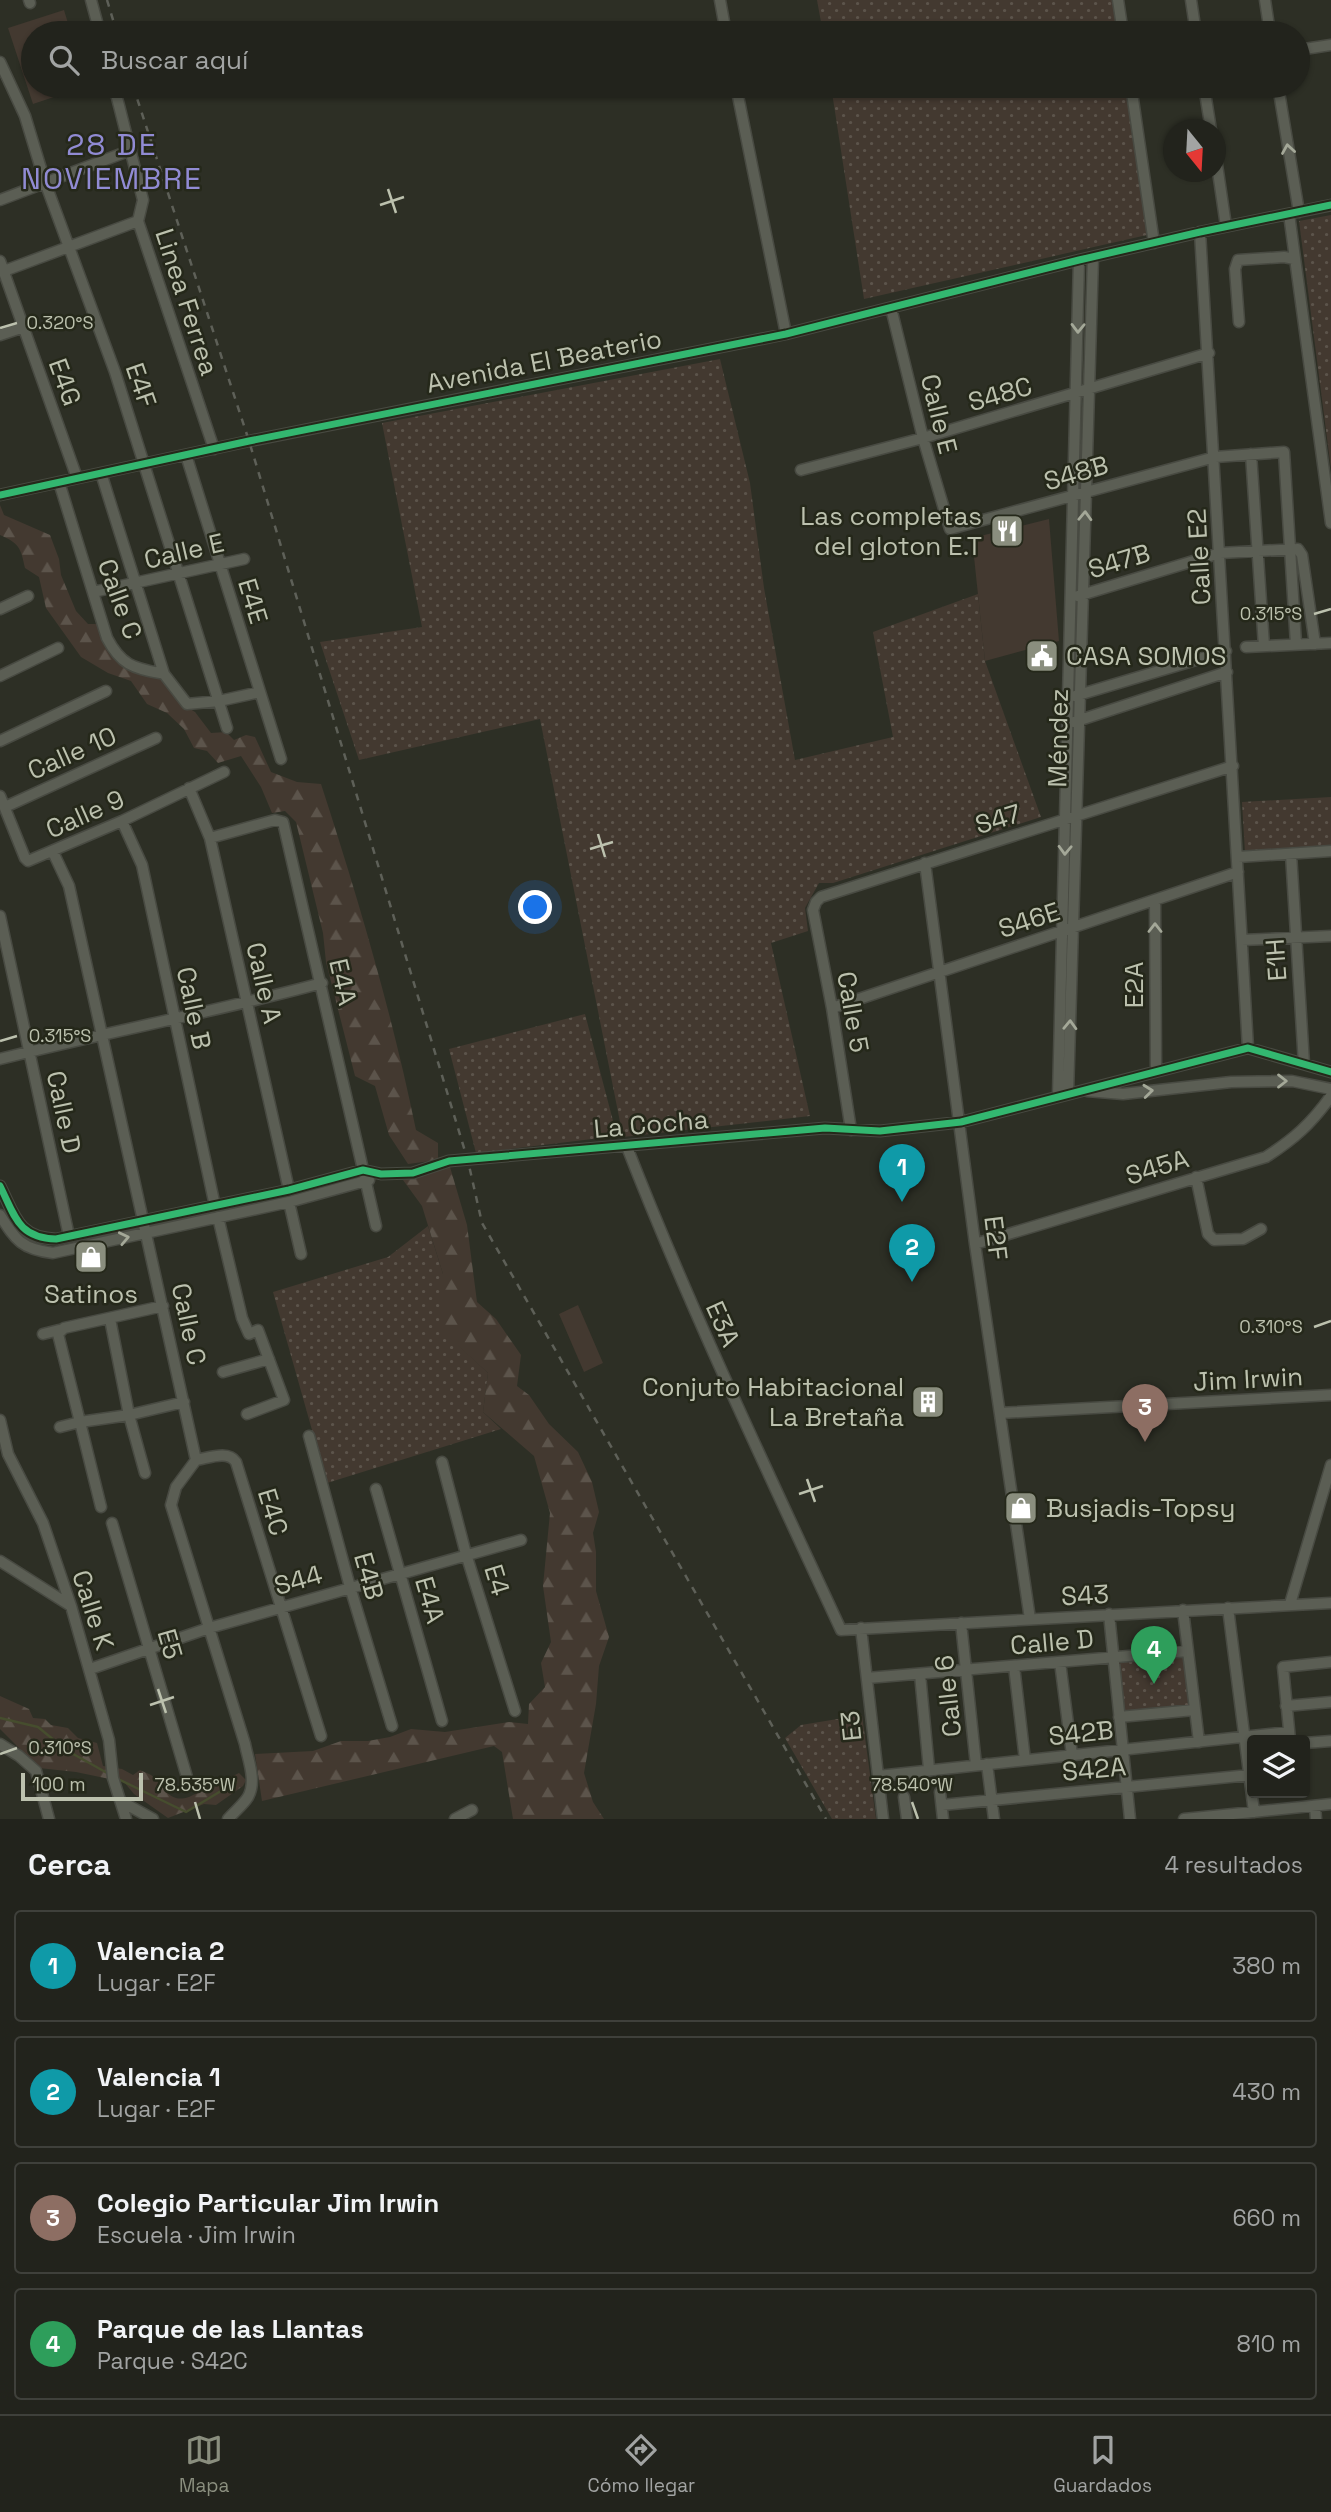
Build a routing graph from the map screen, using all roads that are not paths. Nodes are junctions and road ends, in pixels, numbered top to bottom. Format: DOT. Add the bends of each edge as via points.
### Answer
graph roads {
  1 [pos="91,0"];
  2 [pos="720,0"];
  3 [pos="1118,0"];
  4 [pos="1191,0"];
  5 [pos="1265,0"];
  6 [pos="97,21"];
  7 [pos="724,21"];
  8 [pos="1121,21"];
  9 [pos="1194,21"];
  10 [pos="1268,21"];
  11 [pos="1331,45"];
  12 [pos="1310,48"];
  13 [pos="0,62"];
  14 [pos="117,98"];
  15 [pos="738,98"];
  16 [pos="1133,98"];
  17 [pos="1206,98"];
  18 [pos="1280,98"];
  19 [pos="1209,119"];
  20 [pos="131,149"];
  21 [pos="45,182"];
  22 [pos="1220,182"];
  23 [pos="0,200"];
  24 [pos="1331,205"];
  25 [pos="1294,213"];
  26 [pos="138,221"];
  27 [pos="1226,226"];
  28 [pos="1200,232"];
  29 [pos="1154,243"];
  30 [pos="69,246"];
  31 [pos="1093,257"];
  32 [pos="1295,259"];
  33 [pos="1079,260"];
  34 [pos="2,266"];
  35 [pos="891,308"];
  36 [pos="1238,322"];
  37 [pos="24,327"];
  38 [pos="786,334"];
  39 [pos="0,335"];
  40 [pos="1209,353"];
  41 [pos="1089,390"];
  42 [pos="1076,393"];
  43 [pos="923,438"];
  44 [pos="214,449"];
  45 [pos="1251,454"];
  46 [pos="186,455"];
  47 [pos="1214,457"];
  48 [pos="145,464"];
  49 [pos="801,470"];
  50 [pos="101,473"];
  51 [pos="77,478"];
  52 [pos="59,482"];
  53 [pos="1086,491"];
  54 [pos="0,495"];
  55 [pos="1073,495"];
  56 [pos="1331,523"];
  57 [pos="950,529"];
  58 [pos="1290,549"];
  59 [pos="1259,550"];
  60 [pos="1220,553"];
  61 [pos="244,559"];
  62 [pos="220,564"];
  63 [pos="179,573"];
  64 [pos="135,583"];
  65 [pos="93,592"];
  66 [pos="1083,594"];
  67 [pos="28,596"];
  68 [pos="1071,599"];
  69 [pos="0,609"];
  70 [pos="1331,643"];
  71 [pos="1296,644"];
  72 [pos="1314,644"];
  73 [pos="1264,646"];
  74 [pos="1246,647"];
  75 [pos="58,648"];
  76 [pos="1226,651"];
  77 [pos="1227,672"];
  78 [pos="164,674"];
  79 [pos="0,676"];
  80 [pos="106,691"];
  81 [pos="260,692"];
  82 [pos="1080,695"];
  83 [pos="1068,698"];
  84 [pos="219,702"];
  85 [pos="1079,721"];
  86 [pos="1068,724"];
  87 [pos="227,728"];
  88 [pos="156,738"];
  89 [pos="0,741"];
  90 [pos="281,759"];
  91 [pos="1233,766"];
  92 [pos="224,772"];
  93 [pos="189,788"];
  94 [pos="0,796"];
  95 [pos="5,807"];
  96 [pos="1077,816"];
  97 [pos="1066,820"];
  98 [pos="122,821"];
  99 [pos="210,838"];
  100 [pos="1331,851"];
  101 [pos="53,852"];
  102 [pos="1291,854"];
  103 [pos="1238,857"];
  104 [pos="925,863"];
  105 [pos="1238,872"];
  106 [pos="1155,900"];
  107 [pos="816,902"];
  108 [pos="0,916"];
  109 [pos="1074,928"];
  110 [pos="1062,931"];
  111 [pos="1331,936"];
  112 [pos="1296,937"];
  113 [pos="1242,940"];
  114 [pos="940,972"];
  115 [pos="322,983"];
  116 [pos="247,1004"];
  117 [pos="832,1007"];
  118 [pos="175,1018"];
  119 [pos="102,1034"];
  120 [pos="1248,1048"];
  121 [pos="29,1052"];
  122 [pos="0,1059"];
  123 [pos="1304,1064"];
  124 [pos="1156,1070"];
  125 [pos="1331,1072"];
  126 [pos="1331,1089"];
  127 [pos="1080,1090"];
  128 [pos="1063,1095"];
  129 [pos="1331,1096"];
  130 [pos="961,1122"];
  131 [pos="851,1130"];
  132 [pos="626,1147"];
  133 [pos="363,1170"];
  134 [pos="381,1174"];
  135 [pos="1196,1177"];
  136 [pos="366,1182"];
  137 [pos="0,1186"];
  138 [pos="289,1190"];
  139 [pos="289,1202"];
  140 [pos="215,1206"];
  141 [pos="0,1215"];
  142 [pos="218,1217"];
  143 [pos="144,1220"];
  144 [pos="376,1226"];
  145 [pos="1261,1229"];
  146 [pos="147,1234"];
  147 [pos="69,1236"];
  148 [pos="975,1244"];
  149 [pos="301,1254"];
  150 [pos="163,1306"];
  151 [pos="110,1318"];
  152 [pos="59,1330"];
  153 [pos="43,1334"];
  154 [pos="269,1359"];
  155 [pos="223,1372"];
  156 [pos="1331,1395"];
  157 [pos="184,1402"];
  158 [pos="1000,1413"];
  159 [pos="247,1414"];
  160 [pos="129,1415"];
  161 [pos="0,1420"];
  162 [pos="80,1423"];
  163 [pos="60,1427"];
  164 [pos="309,1436"];
  165 [pos="196,1461"];
  166 [pos="442,1462"];
  167 [pos="1331,1465"];
  168 [pos="145,1473"];
  169 [pos="376,1489"];
  170 [pos="102,1507"];
  171 [pos="112,1523"];
  172 [pos="521,1540"];
  173 [pos="466,1554"];
  174 [pos="0,1560"];
  175 [pos="400,1572"];
  176 [pos="350,1587"];
  177 [pos="1331,1602"];
  178 [pos="1290,1604"];
  179 [pos="71,1606"];
  180 [pos="280,1607"];
  181 [pos="1228,1608"];
  182 [pos="1183,1610"];
  183 [pos="1109,1615"];
  184 [pos="1030,1619"];
  185 [pos="961,1623"];
  186 [pos="209,1628"];
  187 [pos="861,1629"];
  188 [pos="841,1630"];
  189 [pos="149,1647"];
  190 [pos="1188,1651"];
  191 [pos="1113,1657"];
  192 [pos="1060,1662"];
  193 [pos="1331,1662"];
  194 [pos="1014,1666"];
  195 [pos="90,1669"];
  196 [pos="966,1670"];
  197 [pos="920,1674"];
  198 [pos="867,1678"];
  199 [pos="1331,1702"];
  200 [pos="1286,1706"];
  201 [pos="515,1710"];
  202 [pos="1194,1710"];
  203 [pos="1119,1717"];
  204 [pos="442,1721"];
  205 [pos="392,1726"];
  206 [pos="1290,1735"];
  207 [pos="321,1736"];
  208 [pos="1245,1737"];
  209 [pos="1331,1741"];
  210 [pos="1199,1742"];
  211 [pos="1310,1743"];
  212 [pos="0,1744"];
  213 [pos="1123,1750"];
  214 [pos="1247,1752"];
  215 [pos="1072,1755"];
  216 [pos="1025,1760"];
  217 [pos="982,1764"];
  218 [pos="929,1769"];
  219 [pos="1247,1775"];
  220 [pos="877,1776"];
  221 [pos="187,1777"];
  222 [pos="1127,1787"];
  223 [pos="940,1792"];
  224 [pos="904,1797"];
  225 [pos="1252,1798"];
  226 [pos="992,1800"];
  227 [pos="122,1802"];
  228 [pos="1331,1804"];
  229 [pos="942,1805"];
  230 [pos="1315,1806"];
  231 [pos="472,1810"];
  232 [pos="1254,1812"];
  233 [pos="1273,1814"];
  234 [pos="49,1819"];
  235 [pos="126,1819"];
  236 [pos="153,1819"];
  237 [pos="228,1819"];
  238 [pos="455,1819"];
  239 [pos="883,1819"];
  240 [pos="907,1819"];
  241 [pos="943,1819"];
  242 [pos="994,1819"];
  243 [pos="1130,1819"];
  244 [pos="1184,1819"];
  245 [pos="1317,1819"];
  1 -- 6 [label="street"];
  2 -- 7 [label="street"];
  3 -- 8 [label="street"];
  4 -- 9 [label="street"];
  5 -- 10 [label="street"];
  11 -- 12 [label="street"];
  13 -- 21 [label="street, E4F" via="25,116"];
  14 -- 20 [label="street, Linea Ferrea"];
  15 -- 38 [label="street"];
  16 -- 29 [label="street"];
  17 -- 19 [label="street"];
  25 -- 18 [label="street, one-way"];
  20 -- 21 [label="street"];
  20 -- 26 [label="street, Linea Ferrea" via="143,200"];
  21 -- 23 [label="street"];
  21 -- 30 [label="street, E4F"];
  22 -- 27 [label="street"];
  24 -- 25 [label="street, Avenida El Beaterio"];
  25 -- 27 [label="street, Avenida El Beaterio"];
  25 -- 32 [label="street"];
  26 -- 30 [label="street"];
  26 -- 44 [label="street, Linea Ferrea"];
  27 -- 28 [label="street, Avenida El Beaterio"];
  28 -- 29 [label="street, Avenida El Beaterio"];
  28 -- 40 [label="street, Calle E2"];
  29 -- 31 [label="street, Avenida El Beaterio"];
  30 -- 34 [label="street"];
  30 -- 48 [label="street, E4F"];
  31 -- 33 [label="street, Avenida El Beaterio"];
  31 -- 41 [label="street, Méndez"];
  32 -- 36 [label="street" via="1237,260"];
  32 -- 56 [label="street"];
  33 -- 35 [label="street, Avenida El Beaterio"];
  33 -- 42 [label="street, Méndez, one-way"];
  34 -- 37 [label="street, E4G"];
  35 -- 38 [label="street, Avenida El Beaterio"];
  35 -- 43 [label="street, Calle E"];
  37 -- 39 [label="street"];
  37 -- 51 [label="street, E4G"];
  38 -- 44 [label="street, Avenida El Beaterio"];
  40 -- 41 [label="street, S48C"];
  40 -- 47 [label="street, Calle E2"];
  41 -- 42 [label="street, S48C"];
  41 -- 53 [label="street, Méndez"];
  42 -- 43 [label="street, S48C"];
  42 -- 55 [label="street, Méndez"];
  43 -- 49 [label="street, S48C"];
  43 -- 57 [label="street, Calle E"];
  44 -- 46 [label="street, Avenida El Beaterio"];
  45 -- 47 [label="street, S48B"];
  45 -- 58 [label="street, S48B" via="1282,451 1286,455"];
  45 -- 59 [label="street"];
  46 -- 48 [label="street, Avenida El Beaterio"];
  46 -- 62 [label="street, E4E"];
  47 -- 53 [label="street, S48B"];
  47 -- 60 [label="street, Calle E2"];
  48 -- 50 [label="street, Avenida El Beaterio"];
  48 -- 63 [label="street, E4F"];
  50 -- 51 [label="street, Avenida El Beaterio"];
  50 -- 64 [label="street"];
  51 -- 52 [label="street, Avenida El Beaterio"];
  52 -- 54 [label="street, Avenida El Beaterio"];
  52 -- 65 [label="street, Calle C"];
  53 -- 55 [label="street, S48B"];
  66 -- 53 [label="street, Méndez, one-way"];
  55 -- 57 [label="street, S48B"];
  55 -- 68 [label="street, Méndez"];
  58 -- 59 [label="street, S47B"];
  58 -- 71 [label="street"];
  58 -- 72 [label="street" via="1298,549 1302,555"];
  59 -- 60 [label="street, S47B"];
  59 -- 73 [label="street"];
  60 -- 66 [label="street, S47B"];
  60 -- 76 [label="street, Calle E2"];
  61 -- 62 [label="street, Calle E"];
  62 -- 63 [label="street, Calle E"];
  62 -- 81 [label="street, E4E"];
  63 -- 64 [label="street, Calle E"];
  63 -- 84 [label="street, E4F"];
  64 -- 65 [label="street, Calle E"];
  64 -- 78 [label="street"];
  65 -- 78 [label="street, Calle C" via="115,653 134,668"];
  66 -- 68 [label="street, S47B"];
  66 -- 82 [label="street, Méndez"];
  67 -- 69 [label="street"];
  68 -- 83 [label="street, Méndez"];
  70 -- 72 [label="street"];
  71 -- 72 [label="street"];
  71 -- 73 [label="street"];
  73 -- 74 [label="street"];
  75 -- 79 [label="street"];
  76 -- 77 [label="street, Calle E2"];
  76 -- 82 [label="street"];
  77 -- 85 [label="street"];
  77 -- 91 [label="street, Calle E2"];
  78 -- 84 [label="street" via="187,704"];
  80 -- 89 [label="street"];
  81 -- 84 [label="street"];
  81 -- 90 [label="street, E4E"];
  82 -- 83 [label="street"];
  82 -- 85 [label="street, Méndez"];
  83 -- 86 [label="street, Méndez"];
  84 -- 87 [label="street, E4F"];
  85 -- 86 [label="street"];
  85 -- 96 [label="street, Méndez"];
  86 -- 97 [label="street, Méndez"];
  88 -- 95 [label="street, Calle 10"];
  91 -- 96 [label="street, S47"];
  91 -- 103 [label="street, Calle E2"];
  92 -- 93 [label="street, Calle 9"];
  93 -- 98 [label="street, Calle 9"];
  93 -- 99 [label="street, Calle A"];
  94 -- 95 [label="street, Calle 9"];
  95 -- 101 [label="street, Calle 9" via="28,861"];
  96 -- 97 [label="street, S47"];
  96 -- 109 [label="street, Méndez"];
  97 -- 104 [label="street, S47"];
  97 -- 110 [label="street, Méndez, one-way"];
  98 -- 101 [label="street, Calle 9"];
  98 -- 118 [label="street, Calle B" via="142,865"];
  99 -- 115 [label="street, E4A" via="275,820 283,822"];
  99 -- 116 [label="street, Calle A"];
  100 -- 102 [label="street"];
  101 -- 119 [label="street, Calle C" via="69,886"];
  102 -- 103 [label="street"];
  102 -- 112 [label="street, E1H"];
  103 -- 105 [label="street, Calle E2"];
  104 -- 107 [label="street, S47"];
  104 -- 114 [label="street, E2F"];
  105 -- 106 [label="street, S46E"];
  105 -- 113 [label="street, Calle E2"];
  106 -- 109 [label="street, S46E"];
  124 -- 106 [label="street, E2A, one-way"];
  107 -- 117 [label="street, Calle 5" via="813,910"];
  108 -- 121 [label="street, Calle D"];
  109 -- 110 [label="street, S46E"];
  128 -- 109 [label="street, Méndez, one-way"];
  110 -- 114 [label="street, S46E"];
  110 -- 128 [label="street, Méndez"];
  111 -- 112 [label="street"];
  112 -- 113 [label="street"];
  112 -- 123 [label="street, E1H"];
  113 -- 120 [label="street, Calle E2"];
  114 -- 117 [label="street, S46E"];
  114 -- 130 [label="street, E2F"];
  115 -- 116 [label="street"];
  115 -- 133 [label="street, E4A"];
  116 -- 118 [label="street"];
  116 -- 138 [label="street, Calle A"];
  117 -- 131 [label="street, Calle 5"];
  118 -- 119 [label="street"];
  118 -- 140 [label="street, Calle B"];
  119 -- 121 [label="street"];
  119 -- 143 [label="street, Calle C"];
  120 -- 123 [label="street, La Cocha"];
  120 -- 124 [label="street, La Cocha"];
  121 -- 122 [label="street"];
  121 -- 147 [label="street, Calle D"];
  123 -- 125 [label="street, La Cocha"];
  124 -- 127 [label="street, La Cocha"];
  127 -- 126 [label="street, La Cocha, one-way" via="1123,1094 1231,1082 1292,1081"];
  127 -- 128 [label="street, La Cocha"];
  128 -- 130 [label="street, La Cocha"];
  129 -- 135 [label="street, S45A" via="1313,1122 1266,1157"];
  130 -- 131 [label="street, La Cocha"];
  130 -- 148 [label="street, E2F"];
  131 -- 132 [label="street, La Cocha" via="825,1128"];
  132 -- 134 [label="street, La Cocha" via="441,1163 426,1171"];
  132 -- 188 [label="street, E3A" via="717,1363"];
  133 -- 134 [label="street, La Cocha"];
  133 -- 136 [label="street, E4A"];
  133 -- 138 [label="street, La Cocha"];
  134 -- 136 [label="street, La Cocha"];
  135 -- 145 [label="street" via="1208,1234 1214,1240 1243,1239"];
  135 -- 148 [label="street, S45A"];
  136 -- 139 [label="street, La Cocha"];
  136 -- 144 [label="street, E4A"];
  137 -- 147 [label="street, La Cocha" via="18,1223 30,1235 41,1239"];
  138 -- 140 [label="street, La Cocha"];
  139 -- 142 [label="street, La Cocha"];
  139 -- 149 [label="street"];
  140 -- 143 [label="street, La Cocha"];
  141 -- 146 [label="street, La Cocha, one-way" via="20,1243 33,1251 53,1253"];
  142 -- 146 [label="street, La Cocha"];
  142 -- 154 [label="street" via="242,1318 248,1334 258,1330"];
  143 -- 146 [label="street, Calle C"];
  143 -- 147 [label="street, La Cocha"];
  146 -- 150 [label="street, Calle C"];
  148 -- 158 [label="street, E2F"];
  150 -- 151 [label="street"];
  150 -- 157 [label="street, Calle C"];
  151 -- 152 [label="street"];
  151 -- 160 [label="street"];
  152 -- 153 [label="street"];
  152 -- 162 [label="street"];
  154 -- 155 [label="street"];
  154 -- 159 [label="street" via="285,1400"];
  156 -- 158 [label="street, Jim Irwin"];
  157 -- 160 [label="street"];
  157 -- 165 [label="street, Calle C"];
  158 -- 184 [label="street, E2F"];
  160 -- 162 [label="street"];
  160 -- 168 [label="street"];
  161 -- 179 [label="street, Calle K" via="8,1454 43,1523"];
  162 -- 163 [label="street"];
  162 -- 170 [label="street"];
  164 -- 176 [label="street, E4B"];
  165 -- 180 [label="street, E4C" via="228,1455 236,1462"];
  165 -- 186 [label="street" via="176,1487 171,1505"];
  166 -- 173 [label="street, E4"];
  167 -- 178 [label="street"];
  169 -- 175 [label="street, E4A"];
  171 -- 189 [label="street, E5"];
  172 -- 173 [label="street, S44"];
  173 -- 175 [label="street, S44"];
  173 -- 201 [label="street, E4"];
  174 -- 179 [label="street"];
  175 -- 176 [label="street, S44"];
  175 -- 204 [label="street, E4A"];
  176 -- 180 [label="street, S44"];
  176 -- 205 [label="street, E4B"];
  177 -- 178 [label="street, S43"];
  178 -- 181 [label="street, S43"];
  179 -- 195 [label="street, Calle K"];
  180 -- 186 [label="street, S44"];
  180 -- 207 [label="street, E4C"];
  181 -- 182 [label="street, S43"];
  181 -- 208 [label="street"];
  182 -- 183 [label="street, S43"];
  182 -- 190 [label="street"];
  183 -- 184 [label="street, S43"];
  183 -- 191 [label="street"];
  184 -- 185 [label="street, S43"];
  185 -- 187 [label="street, S43"];
  185 -- 196 [label="street, Calle 6"];
  186 -- 189 [label="street, S44"];
  186 -- 237 [label="street" via="251,1771 248,1797"];
  187 -- 188 [label="street, S43"];
  187 -- 198 [label="street, E3"];
  189 -- 195 [label="street, S44"];
  189 -- 221 [label="street, E5"];
  190 -- 191 [label="street, Calle D"];
  190 -- 202 [label="street"];
  191 -- 192 [label="street, Calle D"];
  191 -- 203 [label="street"];
  192 -- 194 [label="street, Calle D"];
  192 -- 215 [label="street"];
  193 -- 200 [label="street" via="1283,1667"];
  194 -- 196 [label="street, Calle D"];
  194 -- 216 [label="street"];
  195 -- 227 [label="street, Calle K"];
  196 -- 197 [label="street, Calle D"];
  196 -- 217 [label="street, Calle 6"];
  197 -- 198 [label="street, Calle D"];
  197 -- 218 [label="street"];
  198 -- 220 [label="street, E3"];
  199 -- 200 [label="street"];
  200 -- 206 [label="street"];
  202 -- 203 [label="street"];
  202 -- 210 [label="street"];
  203 -- 213 [label="street"];
  208 -- 210 [label="street, S42B"];
  208 -- 214 [label="street"];
  209 -- 211 [label="street"];
  210 -- 213 [label="street, S42B"];
  212 -- 234 [label="street" via="36,1771"];
  213 -- 215 [label="street, S42B"];
  213 -- 222 [label="street"];
  215 -- 216 [label="street, S42B"];
  216 -- 217 [label="street, S42B"];
  217 -- 218 [label="street, S42B"];
  217 -- 226 [label="street, Calle 6"];
  218 -- 220 [label="street, S42B"];
  219 -- 222 [label="street, S42A"];
  220 -- 239 [label="street, E3"];
  222 -- 226 [label="street, S42A"];
  222 -- 243 [label="street"];
  223 -- 229 [label="street"];
  224 -- 240 [label="street"];
  225 -- 232 [label="street"];
  226 -- 229 [label="street, S42A"];
  226 -- 242 [label="street, Calle 6"];
  227 -- 235 [label="street, Calle K"];
  227 -- 236 [label="street"];
  228 -- 230 [label="street"];
  229 -- 241 [label="street"];
  230 -- 233 [label="street"];
  230 -- 245 [label="street"];
  231 -- 238 [label="street"];
  232 -- 233 [label="street"];
  232 -- 244 [label="street"];
}
